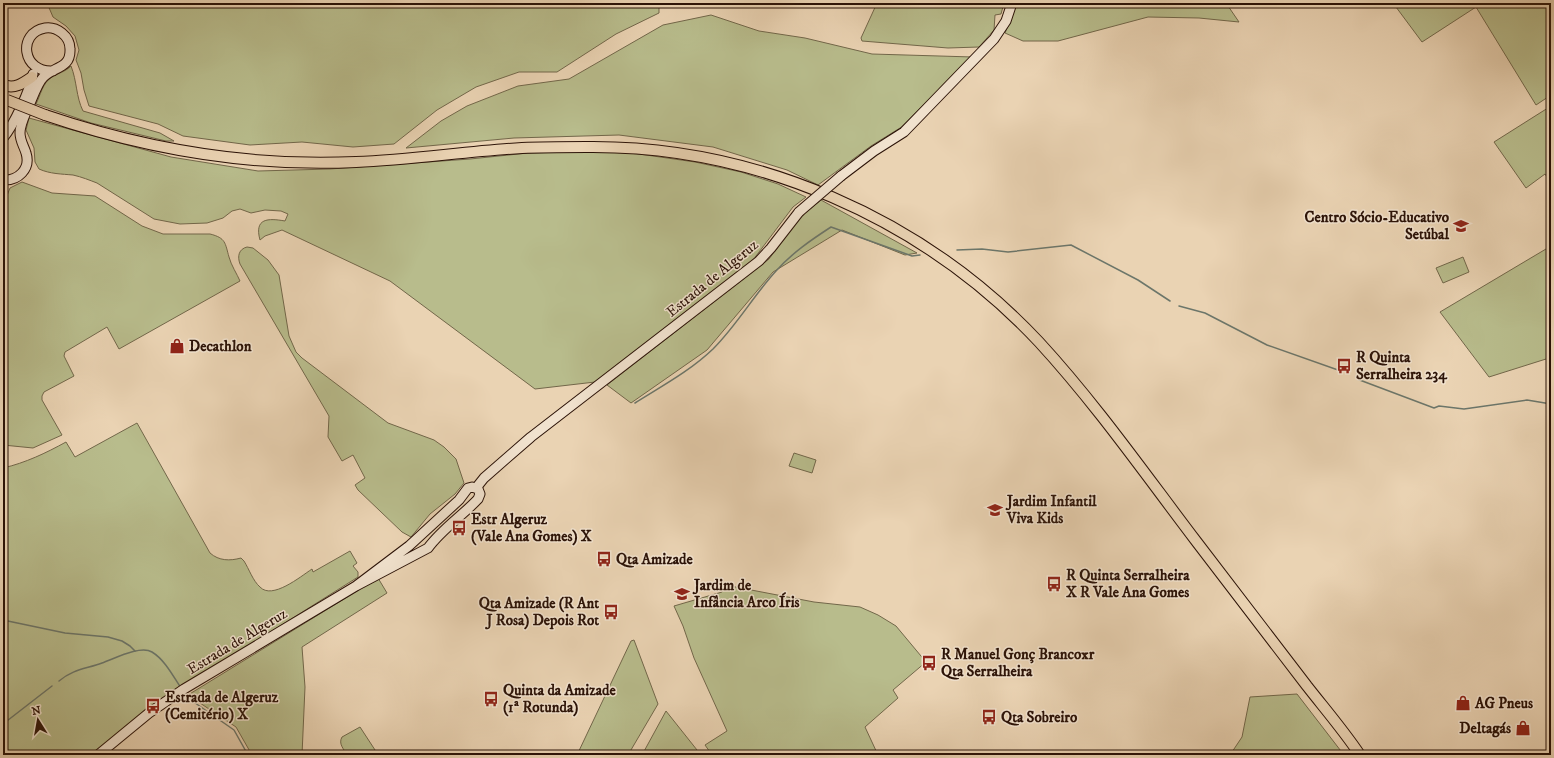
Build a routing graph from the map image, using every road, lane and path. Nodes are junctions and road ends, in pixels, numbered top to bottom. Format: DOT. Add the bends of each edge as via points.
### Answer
graph roads {
  1 [pos="1012,3"];
  2 [pos="34,66"];
  3 [pos="53,71"];
  4 [pos="32,77"];
  5 [pos="3,85"];
  6 [pos="4,99"];
  7 [pos="3,138"];
  8 [pos="23,146"];
  9 [pos="5,182"];
  10 [pos="476,488"];
  11 [pos="465,494"];
  12 [pos="477,500"];
  13 [pos="420,537"];
  14 [pos="428,546"];
  15 [pos="356,586"];
  16 [pos="1257,622"];
  17 [pos="98,755"];
  18 [pos="1353,755"];
  19 [pos="1360,755"];
  1 -- 10 [label="main road, Estrada de Algeruz, bridge" via="1006,20 994,39 904,132 841,176 799,212 759,261 531,437"];
  2 -- 3 [label="main road" via="46,72"];
  2 -- 3 [label="main road" via="26,53 29,40 40,30 52,28 68,39 70,52 65,64"];
  2 -- 4 [label="main road"];
  3 -- 8 [label="main road" via="40,81 23,121 20,134"];
  4 -- 5 [label="highway" via="17,86"];
  4 -- 7 [label="main road" via="11,126"];
  6 -- 16 [label="highway, bridge" via="45,115 124,139 233,158 274,162 357,162 522,148 619,147 678,152 748,167 806,186 858,209 914,240 969,278 999,303 1039,342 1088,399"];
  7 -- 8 [label="main road" via="14,139"];
  8 -- 9 [label="main road" via="27,158 25,168 18,177"];
  10 -- 11 [label="main road, Estrada de Algeruz" via="468,488"];
  10 -- 12 [label="main road" via="480,494"];
  11 -- 12 [label="main road" via="470,501"];
  11 -- 13 [label="main road, Estrada de Algeruz"];
  12 -- 14 [label="main road, Estrada de Algeruz" via="442,530"];
  13 -- 14 [label="main road" via="428,538"];
  13 -- 15 [label="main road, Estrada de Algeruz"];
  14 -- 15 [label="main road, Estrada de Algeruz"];
  15 -- 17 [label="main road, Estrada de Algeruz" via="182,690 149,713"];
  16 -- 18 [label="highway"];
  16 -- 19 [label="highway"];
}
